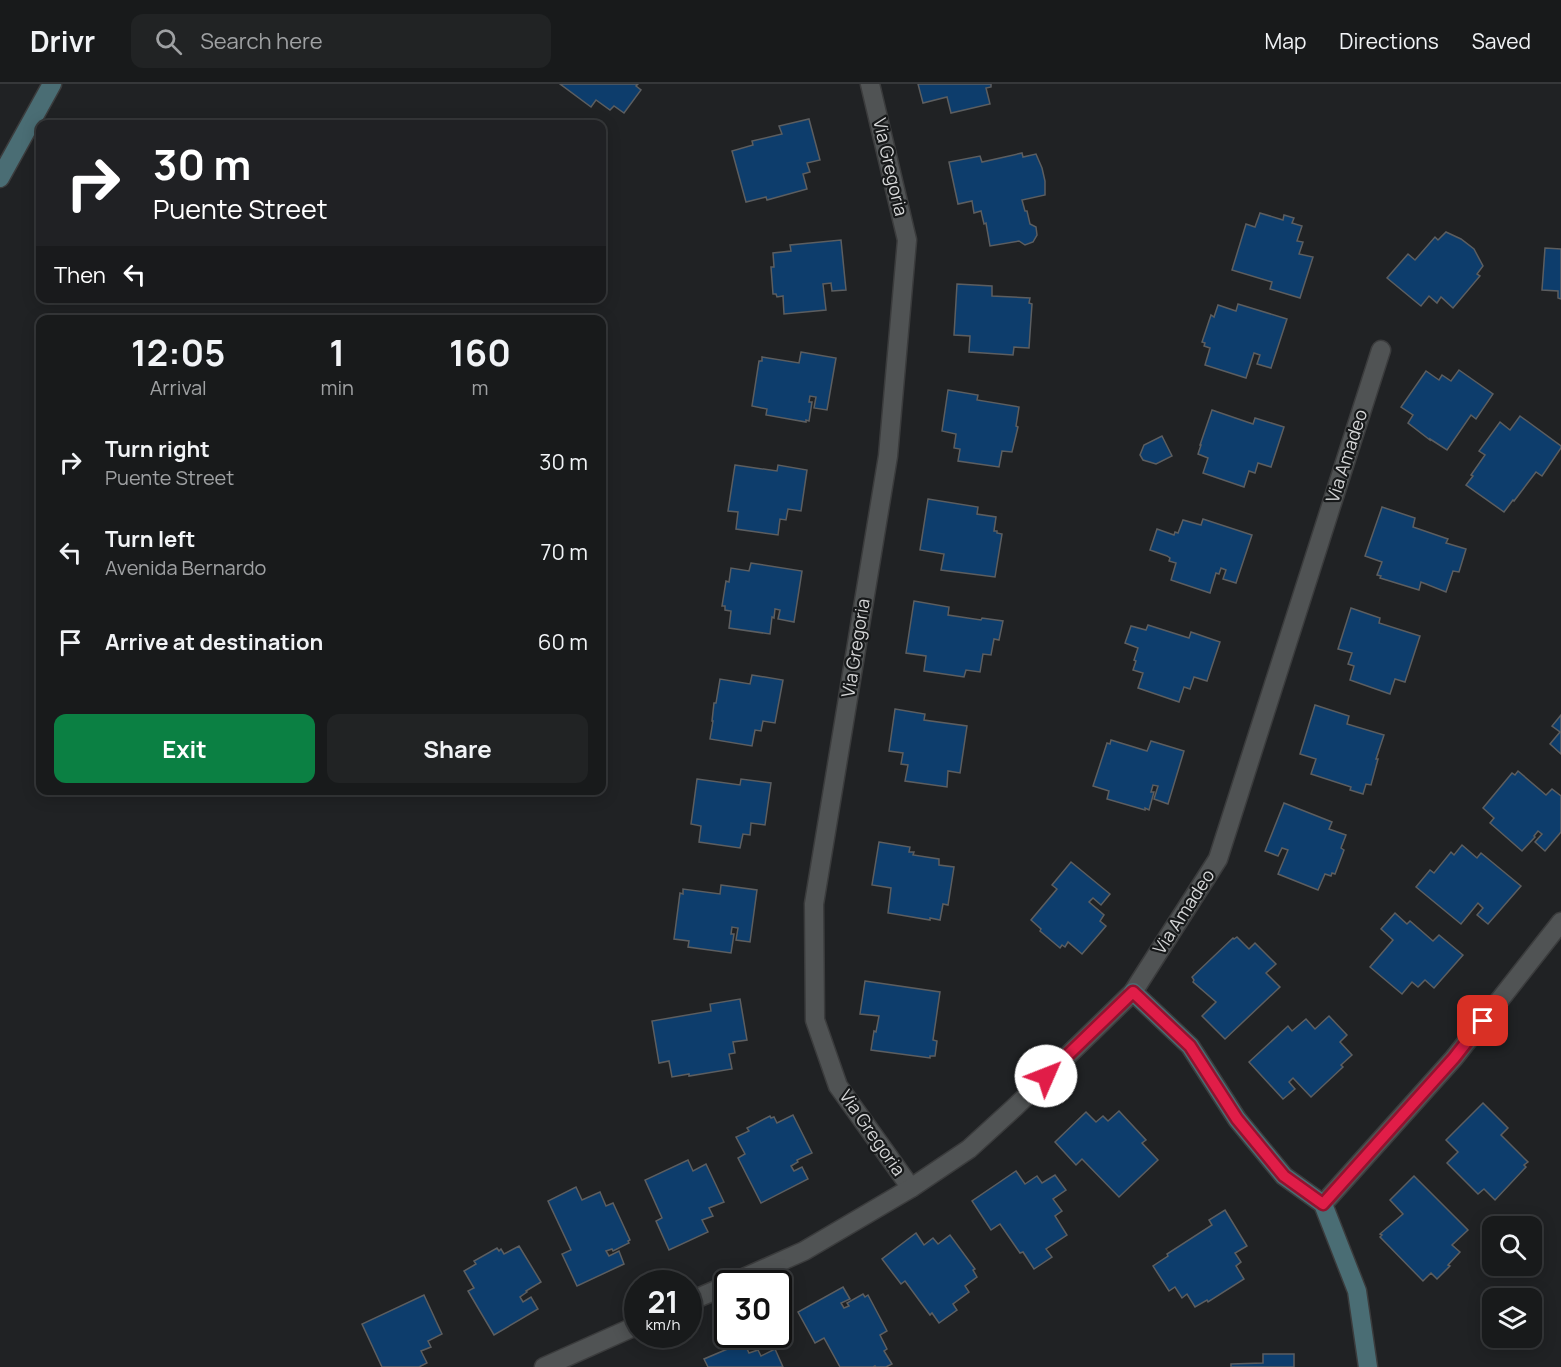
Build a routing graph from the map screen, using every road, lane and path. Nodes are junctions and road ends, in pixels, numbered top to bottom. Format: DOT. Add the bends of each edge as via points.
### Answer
graph roads {
  1 [pos="52,84"];
  2 [pos="870,84"];
  3 [pos="0,178"];
  4 [pos="1381,351"];
  5 [pos="1561,922"];
  6 [pos="1133,992"];
  7 [pos="911,1188"];
  8 [pos="1323,1204"];
  9 [pos="762,1270"];
  10 [pos="624,1330"];
  11 [pos="544,1367"];
  12 [pos="1368,1367"];
  1 -- 3 [label="street"];
  2 -- 7 [label="street, Via Gregoria" via="907,240 888,456 814,904 815,1020 838,1086"];
  4 -- 6 [label="street, Via Amadeo" via="1218,858"];
  5 -- 8 [label="street" via="1454,1058"];
  6 -- 7 [label="street, Via Amadeo" via="969,1149"];
  6 -- 8 [label="street" via="1190,1046 1237,1119 1284,1176"];
  7 -- 9 [label="street, Via Amadeo" via="804,1251"];
  8 -- 12 [label="street" via="1358,1291"];
  10 -- 11 [label="street"];
}
